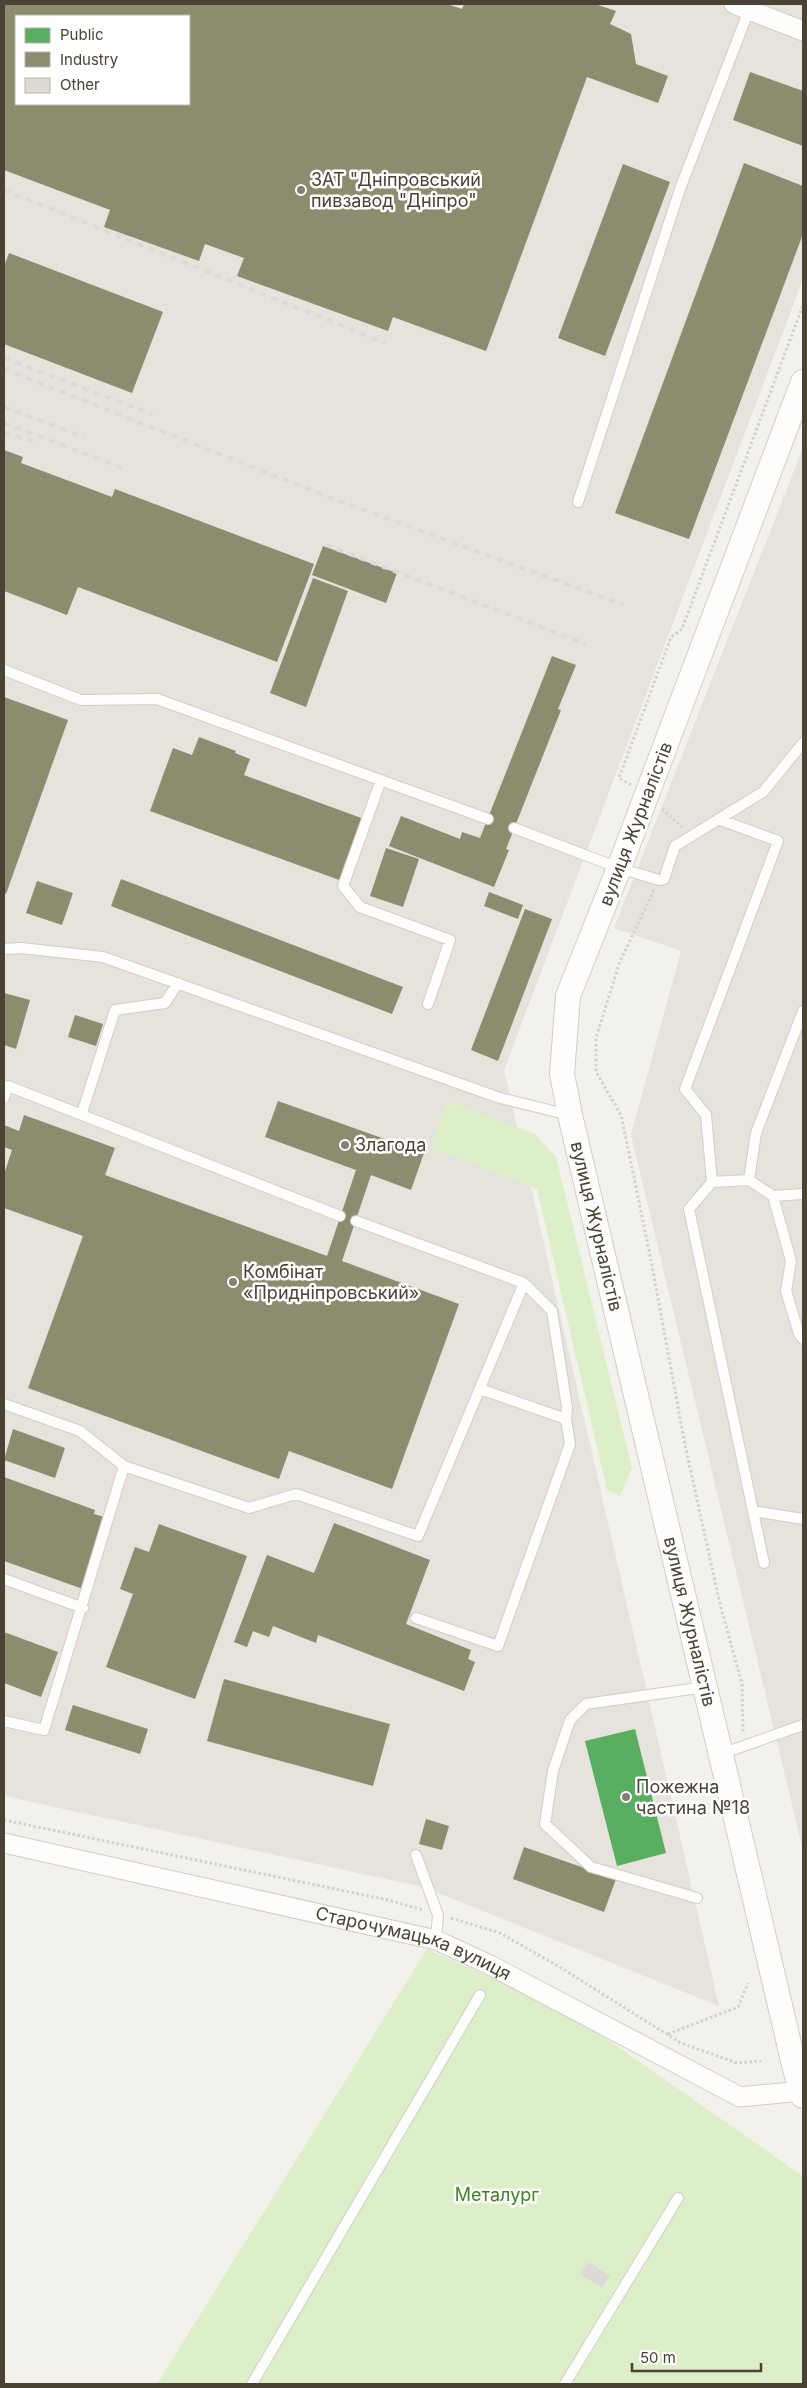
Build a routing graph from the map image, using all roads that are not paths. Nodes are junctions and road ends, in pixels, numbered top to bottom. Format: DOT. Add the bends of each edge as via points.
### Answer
graph roads {
  1 [pos="741,7"];
  2 [pos="803,31"];
  3 [pos="803,382"];
  4 [pos="578,502"];
  5 [pos="4,670"];
  6 [pos="803,743"];
  7 [pos="381,780"];
  8 [pos="488,819"];
  9 [pos="718,819"];
  10 [pos="514,828"];
  11 [pos="619,868"];
  12 [pos="4,949"];
  13 [pos="178,983"];
  14 [pos="428,1004"];
  15 [pos="803,1011"];
  16 [pos="4,1097"];
  17 [pos="82,1113"];
  18 [pos="570,1115"];
  19 [pos="749,1180"];
  20 [pos="712,1182"];
  21 [pos="803,1194"];
  22 [pos="773,1196"];
  23 [pos="340,1216"];
  24 [pos="356,1221"];
  25 [pos="524,1283"];
  26 [pos="803,1338"];
  27 [pos="480,1389"];
  28 [pos="4,1404"];
  29 [pos="566,1418"];
  30 [pos="124,1466"];
  31 [pos="753,1511"];
  32 [pos="803,1519"];
  33 [pos="764,1563"];
  34 [pos="4,1579"];
  35 [pos="83,1608"];
  36 [pos="416,1618"];
  37 [pos="706,1687"];
  38 [pos="4,1721"];
  39 [pos="803,1725"];
  40 [pos="732,1750"];
  41 [pos="4,1843"];
  42 [pos="416,1855"];
  43 [pos="698,1898"];
  44 [pos="436,1940"];
  45 [pos="480,1995"];
  46 [pos="802,2094"];
  47 [pos="678,2198"];
  48 [pos="252,2384"];
  49 [pos="565,2384"];
  1 -- 2 [label="street"];
  1 -- 4 [label="lane"];
  3 -- 11 [label="street, вулиця Журналістів"];
  5 -- 7 [label="lane" via="81,700 157,699"];
  6 -- 9 [label="lane" via="762,792"];
  7 -- 8 [label="lane"];
  7 -- 14 [label="lane" via="343,886 360,907 450,940"];
  9 -- 11 [label="lane" via="675,846 664,879"];
  9 -- 20 [label="lane" via="778,841 685,1089 706,1114"];
  10 -- 11 [label="lane"];
  11 -- 18 [label="street, вулиця Журналістів" via="568,996 562,1074"];
  12 -- 13 [label="lane" via="103,957"];
  13 -- 17 [label="lane" via="165,1003 114,1010"];
  13 -- 18 [label="lane" via="500,1098"];
  15 -- 19 [label="lane" via="756,1133"];
  16 -- 17 [label="lane" via="8,1086"];
  17 -- 23 [label="lane"];
  18 -- 37 [label="street, вулиця Журналістів"];
  19 -- 20 [label="lane"];
  19 -- 22 [label="lane"];
  20 -- 31 [label="lane" via="689,1209"];
  21 -- 22 [label="lane"];
  22 -- 26 [label="lane" via="791,1262 786,1291"];
  24 -- 25 [label="lane"];
  25 -- 27 [label="lane"];
  25 -- 29 [label="lane" via="552,1311 568,1407"];
  27 -- 29 [label="lane"];
  27 -- 30 [label="lane" via="418,1536 296,1494 249,1508"];
  28 -- 30 [label="lane" via="80,1431"];
  29 -- 36 [label="lane" via="570,1444 498,1646"];
  30 -- 35 [label="lane"];
  31 -- 32 [label="lane"];
  31 -- 33 [label="lane"];
  34 -- 35 [label="lane"];
  35 -- 38 [label="lane" via="44,1730"];
  37 -- 40 [label="street, вулиця Журналістів"];
  37 -- 43 [label="lane" via="586,1704 570,1720 553,1771 544,1824 590,1867"];
  39 -- 40 [label="lane"];
  40 -- 46 [label="street, вулиця Журналістів"];
  41 -- 44 [label="street, Старочумацька вулиця"];
  42 -- 44 [label="lane" via="438,1914"];
  44 -- 46 [label="street, Старочумацька вулиця" via="490,1965 740,2097"];
  45 -- 48 [label="lane"];
  47 -- 49 [label="lane"];
}
